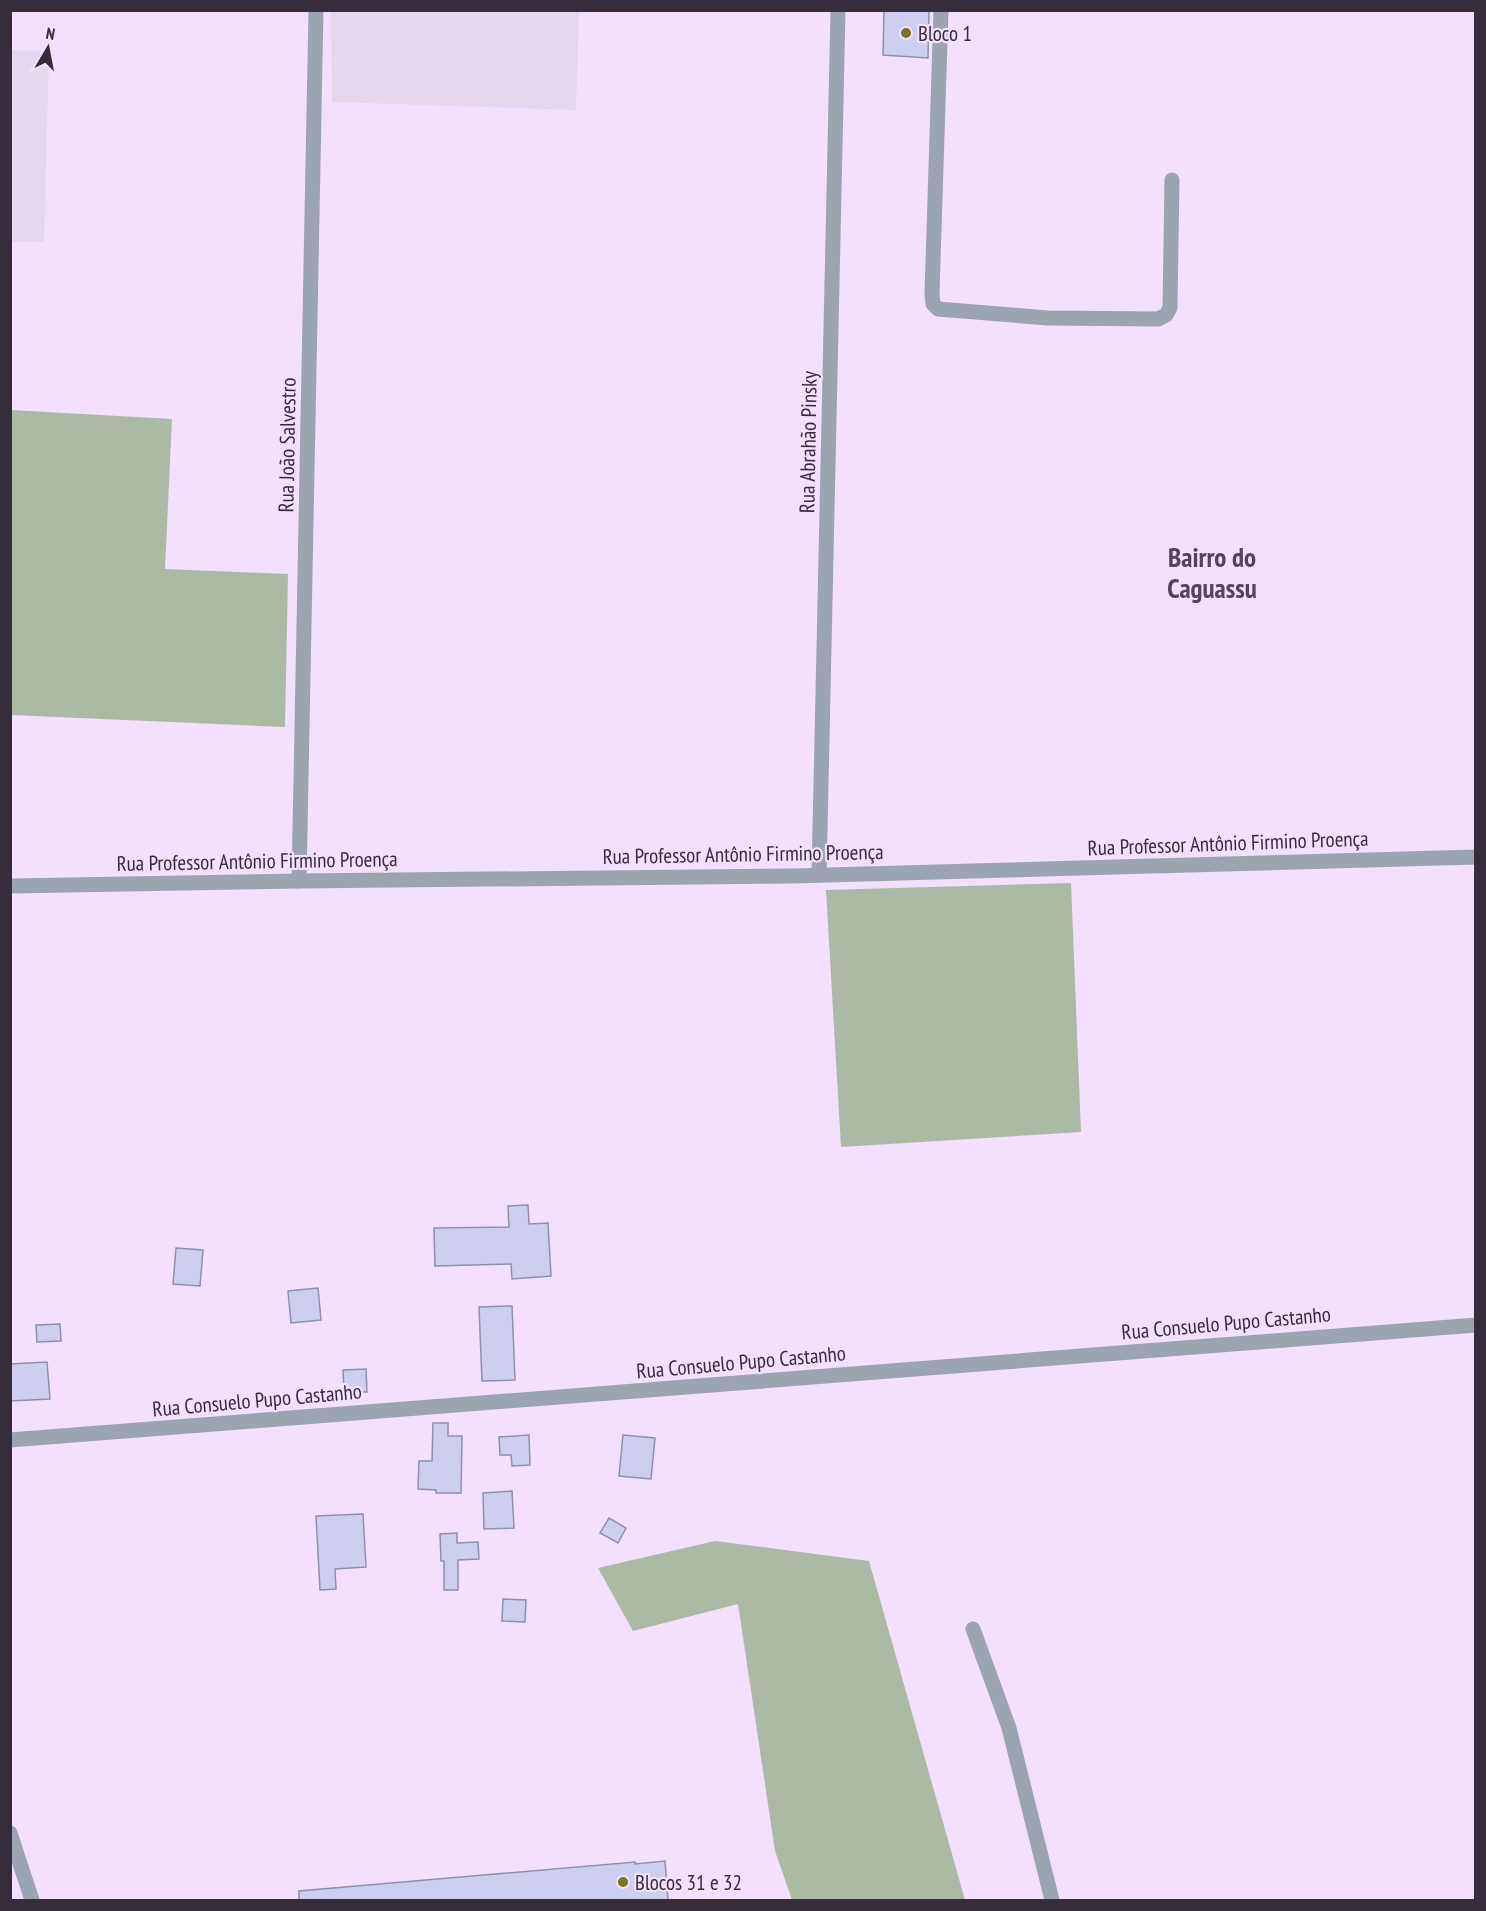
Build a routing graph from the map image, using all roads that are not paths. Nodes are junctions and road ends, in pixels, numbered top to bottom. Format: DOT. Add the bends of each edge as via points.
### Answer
graph roads {
  1 [pos="316,10"];
  2 [pos="838,10"];
  3 [pos="941,10"];
  4 [pos="1173,180"];
  5 [pos="1476,857"];
  6 [pos="819,875"];
  7 [pos="299,880"];
  8 [pos="10,886"];
  9 [pos="1476,1325"];
  10 [pos="10,1440"];
  11 [pos="973,1629"];
  12 [pos="10,1833"];
  13 [pos="32,1900"];
  14 [pos="1052,1900"];
  1 -- 7 [label="street, Rua João Salvestro"];
  2 -- 6 [label="street, Rua Abrahão Pinsky"];
  3 -- 4 [label="street" via="932,293 938,309 1048,318 1158,319 1166,315 1172,280"];
  5 -- 6 [label="street, Rua Professor Antônio Firmino Proença"];
  6 -- 7 [label="street, Rua Professor Antônio Firmino Proença"];
  7 -- 8 [label="street, Rua Professor Antônio Firmino Proença"];
  9 -- 10 [label="street, Rua Consuelo Pupo Castanho"];
  11 -- 14 [label="street" via="1009,1728"];
  12 -- 13 [label="street"];
}
